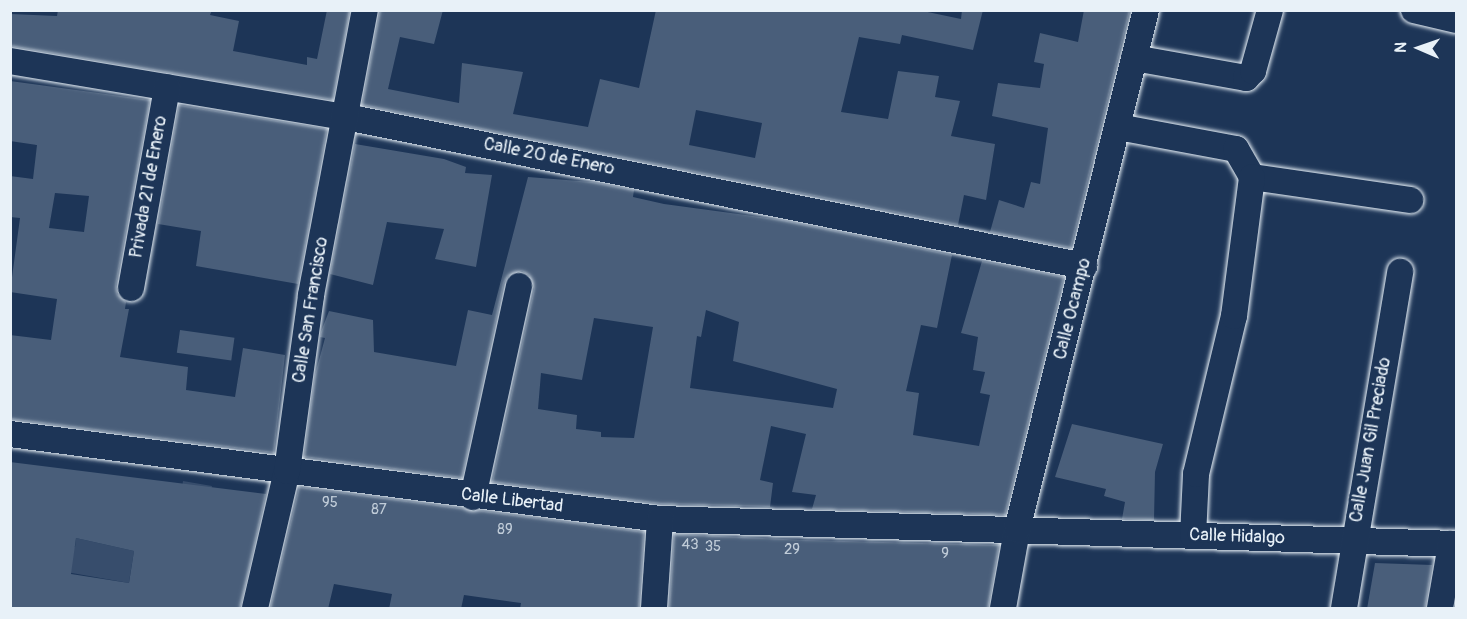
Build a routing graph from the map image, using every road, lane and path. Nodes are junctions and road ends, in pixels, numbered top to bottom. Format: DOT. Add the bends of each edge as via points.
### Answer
graph roads {
  1 [pos="365,10"];
  2 [pos="1146,10"];
  3 [pos="1270,10"];
  4 [pos="1414,10"];
  5 [pos="1456,20"];
  6 [pos="1134,58"];
  7 [pos="10,61"];
  8 [pos="167,87"];
  9 [pos="345,116"];
  10 [pos="1118,127"];
  11 [pos="1252,177"];
  12 [pos="1410,200"];
  13 [pos="1084,266"];
  14 [pos="1400,272"];
  15 [pos="519,286"];
  16 [pos="131,288"];
  17 [pos="10,434"];
  18 [pos="287,471"];
  19 [pos="473,497"];
  20 [pos="660,519"];
  21 [pos="1017,530"];
  22 [pos="1193,536"];
  23 [pos="1353,541"];
  24 [pos="1454,544"];
  25 [pos="255,609"];
  26 [pos="654,609"];
  27 [pos="1004,609"];
  28 [pos="1344,609"];
  29 [pos="1440,609"];
  1 -- 9 [label="street, Calle San Francisco"];
  2 -- 6 [label="street, Calle Ocampo"];
  3 -- 6 [label="street" via="1253,71 1246,78"];
  4 -- 5 [label="street"];
  6 -- 10 [label="street, Calle Ocampo"];
  7 -- 8 [label="street, Calle 20 de Enero"];
  8 -- 9 [label="street, Calle 20 de Enero"];
  8 -- 16 [label="street, Privada 21 de Enero"];
  9 -- 13 [label="street, Calle 20 de Enero"];
  9 -- 18 [label="street, Calle San Francisco" via="311,295"];
  10 -- 11 [label="street" via="1236,149"];
  10 -- 13 [label="street, Calle Ocampo"];
  11 -- 12 [label="street"];
  11 -- 22 [label="street" via="1234,316 1196,474"];
  13 -- 21 [label="street, Calle Ocampo"];
  14 -- 23 [label="street, Calle Juan Gil Preciado"];
  15 -- 19 [label="street"];
  17 -- 18 [label="street, Calle Libertad"];
  18 -- 19 [label="street, Calle Libertad"];
  18 -- 25 [label="street, Calle San Francisco"];
  19 -- 20 [label="street, Calle Libertad"];
  20 -- 21 [label="street, Calle Libertad"];
  20 -- 26 [label="street"];
  21 -- 22 [label="street, Calle Hidalgo"];
  21 -- 27 [label="street, Calle Ocampo"];
  22 -- 23 [label="street, Calle Hidalgo"];
  23 -- 24 [label="street, Calle Hidalgo"];
  23 -- 28 [label="street, Calle Juan Gil Preciado"];
  24 -- 29 [label="street"];
}
